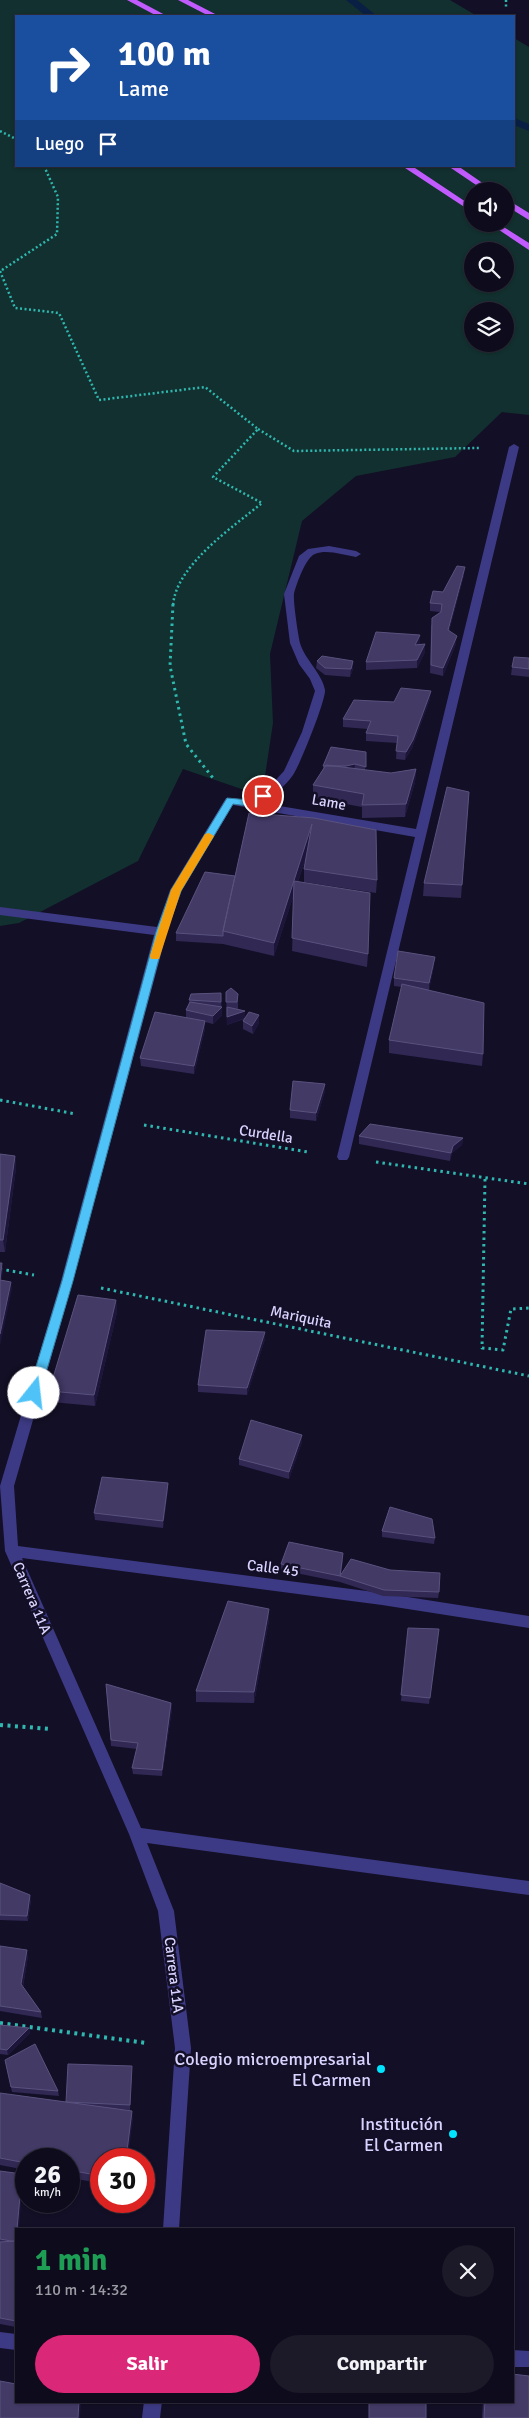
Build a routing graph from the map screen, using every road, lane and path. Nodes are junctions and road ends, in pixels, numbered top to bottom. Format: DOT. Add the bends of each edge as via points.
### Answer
graph roads {
  1 [pos="131,0"];
  2 [pos="182,0"];
  3 [pos="506,0"];
  4 [pos="506,8"];
  5 [pos="161,15"];
  6 [pos="212,15"];
  7 [pos="0,131"];
  8 [pos="15,138"];
  9 [pos="44,167"];
  10 [pos="408,167"];
  11 [pos="454,167"];
  12 [pos="476,182"];
  13 [pos="464,205"];
  14 [pos="514,207"];
  15 [pos="529,217"];
  16 [pos="506,232"];
  17 [pos="529,247"];
  18 [pos="1,270"];
  19 [pos="258,430"];
  20 [pos="514,447"];
  21 [pos="356,554"];
  22 [pos="230,800"];
  23 [pos="252,804"];
  24 [pos="422,834"];
  25 [pos="0,911"];
  26 [pos="161,932"];
  27 [pos="0,1100"];
  28 [pos="112,1120"];
  29 [pos="343,1157"];
  30 [pos="485,1179"];
  31 [pos="529,1184"];
  32 [pos="68,1281"];
  33 [pos="529,1308"];
  34 [pos="529,1376"];
  35 [pos="3,1485"];
  36 [pos="12,1550"];
  37 [pos="529,1622"];
  38 [pos="0,1725"];
  39 [pos="89,1732"];
  40 [pos="136,1834"];
  41 [pos="529,1888"];
  42 [pos="0,2023"];
  43 [pos="183,2048"];
  44 [pos="171,2228"];
  45 [pos="0,2340"];
  46 [pos="15,2342"];
  47 [pos="514,2358"];
  48 [pos="529,2359"];
  49 [pos="153,2403"];
  50 [pos="151,2418"];
  1 -- 5 [label="main road"];
  2 -- 6 [label="main road"];
  3 -- 4 [label="path"];
  7 -- 8 [label="path"];
  9 -- 18 [label="path" via="58,197 57,234"];
  10 -- 13 [label="main road"];
  11 -- 12 [label="main road"];
  14 -- 15 [label="main road"];
  16 -- 17 [label="main road"];
  18 -- 19 [label="path" via="15,308 59,313 99,400 205,387"];
  19 -- 20 [label="path" via="294,452"];
  19 -- 22 [label="path" via="213,478 262,503 200,556 174,592 170,666 186,744"];
  20 -- 24 [label="street"];
  21 -- 23 [label="street" via="329,549 312,551 304,556 298,570 289,594 295,643 320,691 289,773 275,788"];
  22 -- 23 [label="street, Lame"];
  22 -- 26 [label="street, Carrera 11A" via="176,890"];
  23 -- 24 [label="street, Lame"];
  24 -- 29 [label="street"];
  25 -- 26 [label="street"];
  26 -- 28 [label="street, Carrera 11A"];
  27 -- 28 [label="path, Curdella"];
  28 -- 29 [label="path, Curdella"];
  28 -- 32 [label="street, Carrera 11A"];
  29 -- 30 [label="path, Curdella"];
  30 -- 31 [label="path, Curdella"];
  30 -- 33 [label="path" via="482,1348 503,1350 511,1309"];
  32 -- 34 [label="path, Mariquita"];
  32 -- 35 [label="street, Carrera 11A"];
  35 -- 36 [label="street, Carrera 11A"];
  36 -- 37 [label="street, Calle 45" via="382,1599"];
  36 -- 39 [label="street, Carrera 11A"];
  38 -- 39 [label="path"];
  39 -- 40 [label="street, Carrera 11A"];
  40 -- 41 [label="street"];
  40 -- 43 [label="street, Carrera 11A" via="166,1911"];
  42 -- 43 [label="path"];
  43 -- 44 [label="street, Carrera 11A"];
  45 -- 46 [label="street"];
  47 -- 48 [label="street"];
  49 -- 50 [label="street"];
}
